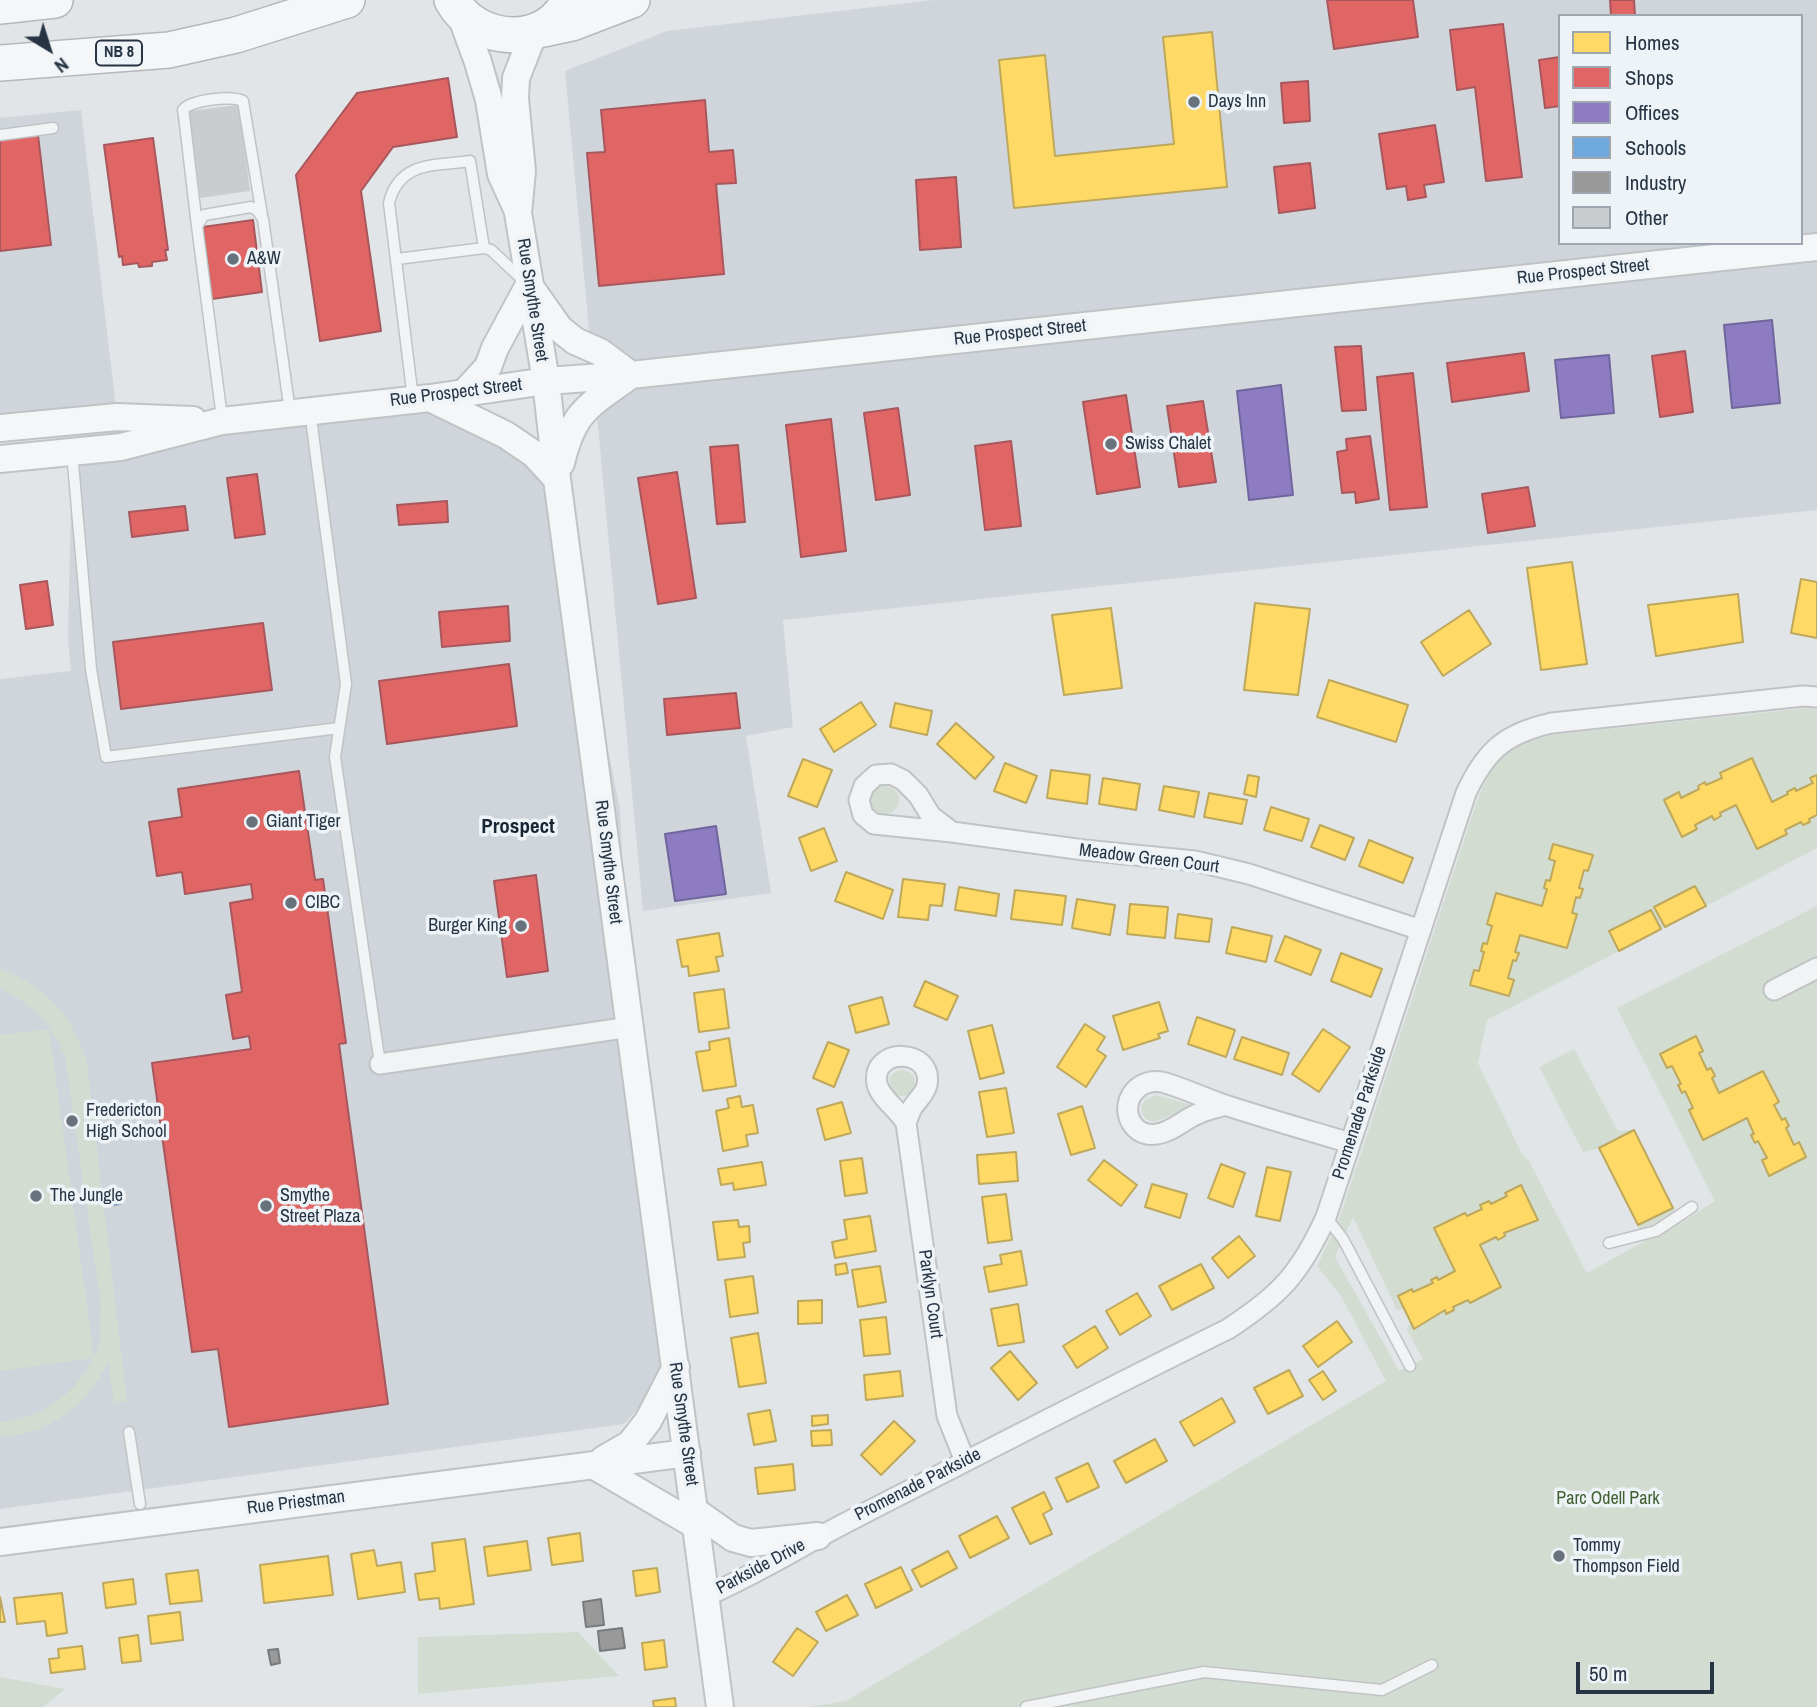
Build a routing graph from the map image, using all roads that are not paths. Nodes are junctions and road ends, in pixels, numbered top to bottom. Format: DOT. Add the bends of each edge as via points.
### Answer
graph roads {
  1 [pos="55,0"];
  2 [pos="347,0"];
  3 [pos="569,0"];
  4 [pos="632,0"];
  5 [pos="0,6"];
  6 [pos="450,6"];
  7 [pos="535,31"];
  8 [pos="0,63"];
  9 [pos="53,128"];
  10 [pos="0,135"];
  11 [pos="519,213"];
  12 [pos="263,219"];
  13 [pos="197,226"];
  14 [pos="1817,247"];
  15 [pos="484,248"];
  16 [pos="397,259"];
  17 [pos="529,285"];
  18 [pos="631,374"];
  19 [pos="546,382"];
  20 [pos="464,393"];
  21 [pos="422,399"];
  22 [pos="300,412"];
  23 [pos="222,421"];
  24 [pos="0,428"];
  25 [pos="72,452"];
  26 [pos="0,459"];
  27 [pos="557,479"];
  28 [pos="1817,698"];
  29 [pos="340,728"];
  30 [pos="952,832"];
  31 [pos="1421,930"];
  32 [pos="1817,968"];
  33 [pos="1774,990"];
  34 [pos="630,1027"];
  35 [pos="380,1064"];
  36 [pos="1225,1105"];
  37 [pos="906,1123"];
  38 [pos="1350,1143"];
  39 [pos="1692,1207"];
  40 [pos="1326,1217"];
  41 [pos="1609,1243"];
  42 [pos="1410,1366"];
  43 [pos="676,1367"];
  44 [pos="130,1432"];
  45 [pos="687,1453"];
  46 [pos="965,1461"];
  47 [pos="593,1465"];
  48 [pos="140,1504"];
  49 [pos="696,1519"];
  50 [pos="818,1536"];
  51 [pos="0,1542"];
  52 [pos="704,1597"];
  53 [pos="1432,1665"];
  54 [pos="720,1707"];
  55 [pos="1026,1707"];
  1 -- 5 [label="highway"];
  2 -- 8 [label="highway, NB 8" via="236,36 169,50"];
  3 -- 7 [label="highway" via="552,22"];
  4 -- 7 [label="highway" via="572,23"];
  6 -- 7 [label="highway" via="492,34"];
  6 -- 11 [label="main road, Rue Smythe Street" via="478,62 501,174"];
  7 -- 11 [label="main road, Rue Smythe Street" via="516,78 522,171"];
  9 -- 10 [label="lane"];
  11 -- 17 [label="main road, Rue Smythe Street"];
  12 -- 13 [label="lane" via="251,207 204,215"];
  12 -- 13 [label="lane" via="245,106 231,98 190,104 183,110"];
  12 -- 22 [label="lane"];
  13 -- 23 [label="lane"];
  14 -- 18 [label="main road, Rue Prospect Street"];
  15 -- 16 [label="lane"];
  15 -- 16 [label="lane" via="470,161 415,169 396,183 389,203"];
  15 -- 17 [label="lane"];
  16 -- 21 [label="lane"];
  17 -- 18 [label="main road" via="560,329"];
  17 -- 19 [label="main road, Rue Smythe Street"];
  17 -- 20 [label="main road" via="488,367"];
  18 -- 19 [label="main road, Rue Prospect Street"];
  18 -- 27 [label="main road" via="575,421"];
  19 -- 20 [label="main road, Rue Prospect Street"];
  19 -- 27 [label="main road, Rue Smythe Street"];
  20 -- 21 [label="main road, Rue Prospect Street"];
  21 -- 22 [label="main road, Rue Prospect Street"];
  21 -- 27 [label="main road" via="506,435 534,454"];
  22 -- 23 [label="main road, Rue Prospect Street"];
  22 -- 29 [label="lane" via="346,684"];
  23 -- 24 [label="main road, Rue Prospect Street" via="117,417"];
  23 -- 25 [label="main road, Rue Prospect Street" via="121,447"];
  25 -- 26 [label="main road, Rue Prospect Street"];
  25 -- 29 [label="lane" via="91,669 106,757"];
  27 -- 34 [label="main road, Rue Smythe Street"];
  28 -- 31 [label="street, Promenade Parkside" via="1552,723 1512,735 1487,756 1466,793"];
  29 -- 35 [label="lane" via="335,757"];
  30 -- 31 [label="street, Meadow Green Court" via="1195,861"];
  31 -- 38 [label="street, Promenade Parkside"];
  32 -- 33 [label="street"];
  34 -- 35 [label="street"];
  34 -- 43 [label="main road, Rue Smythe Street"];
  36 -- 38 [label="street"];
  37 -- 46 [label="street, Parklyn Court" via="947,1416"];
  38 -- 40 [label="street, Promenade Parkside"];
  39 -- 41 [label="lane" via="1656,1231"];
  40 -- 42 [label="lane" via="1343,1239"];
  40 -- 46 [label="street, Promenade Parkside" via="1289,1281 1258,1309 1228,1329"];
  43 -- 45 [label="main road, Rue Smythe Street"];
  43 -- 47 [label="main road" via="650,1419 630,1444"];
  44 -- 48 [label="lane"];
  45 -- 47 [label="main road, Rue Priestman"];
  45 -- 49 [label="main road, Rue Smythe Street"];
  46 -- 50 [label="street, Promenade Parkside"];
  47 -- 49 [label="main road"];
  47 -- 51 [label="main road, Rue Priestman"];
  49 -- 50 [label="main road" via="751,1543"];
  49 -- 52 [label="main road, Rue Smythe Street"];
  50 -- 52 [label="street, Parkside Drive"];
  52 -- 54 [label="main road, Rue Smythe Street"];
  53 -- 55 [label="lane" via="1382,1690 1204,1672"];
}
